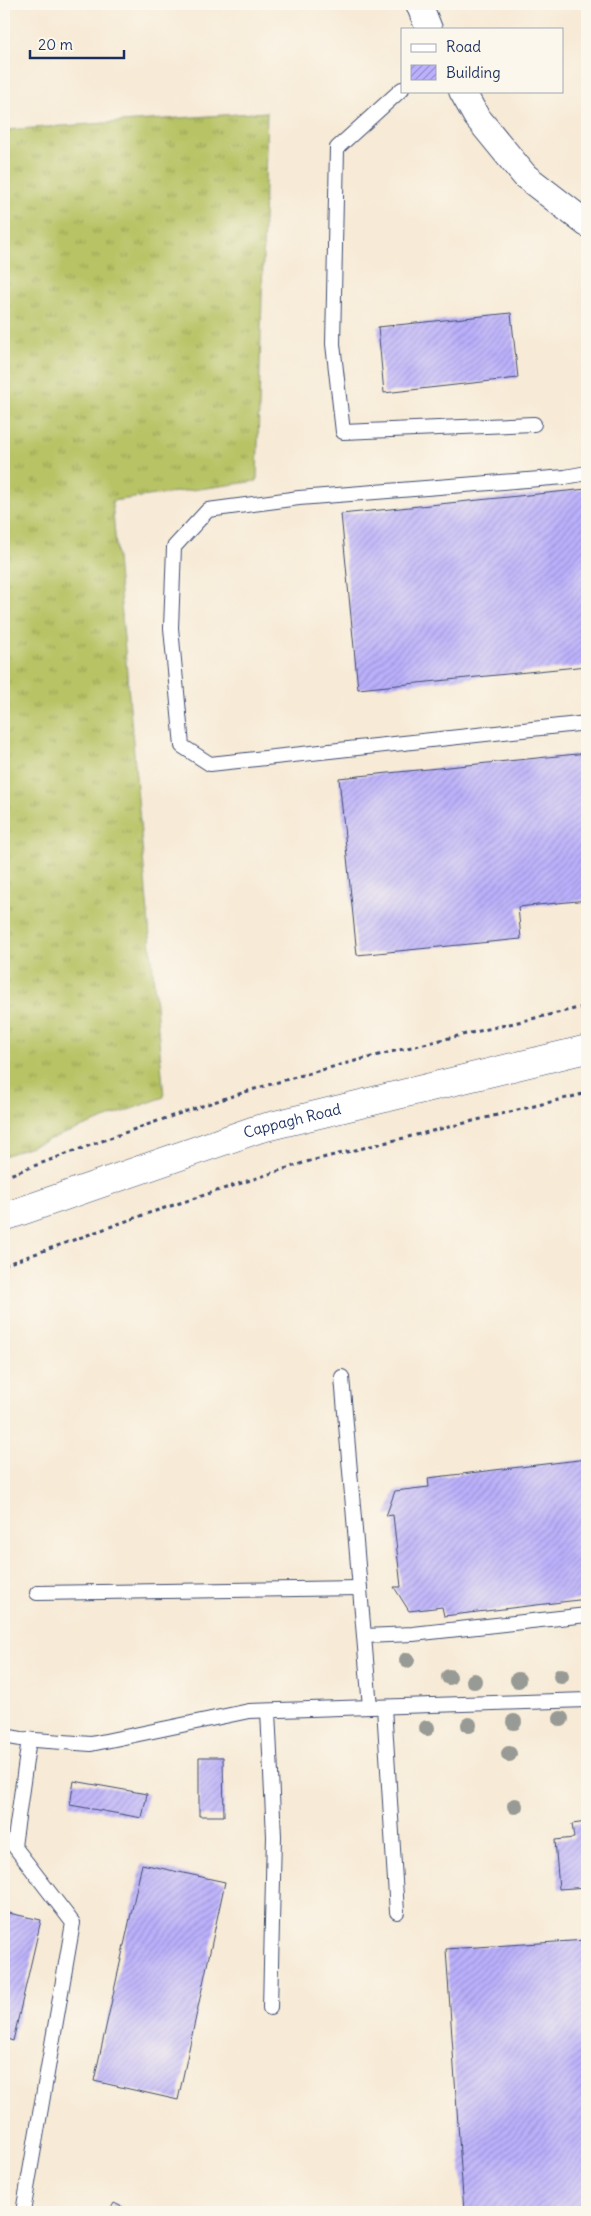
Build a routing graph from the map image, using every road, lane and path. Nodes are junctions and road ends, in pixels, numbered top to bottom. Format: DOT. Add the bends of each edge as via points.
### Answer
graph roads {
  1 [pos="419,4"];
  2 [pos="429,28"];
  3 [pos="401,90"];
  4 [pos="463,92"];
  5 [pos="587,224"];
  6 [pos="534,424"];
  7 [pos="587,473"];
  8 [pos="587,723"];
  9 [pos="587,1006"];
  10 [pos="587,1049"];
  11 [pos="587,1093"];
  12 [pos="4,1177"];
  13 [pos="4,1217"];
  14 [pos="4,1265"];
  15 [pos="342,1376"];
  16 [pos="360,1588"];
  17 [pos="37,1593"];
  18 [pos="587,1615"];
  19 [pos="364,1636"];
  20 [pos="587,1700"];
  21 [pos="377,1707"];
  22 [pos="268,1710"];
  23 [pos="4,1736"];
  24 [pos="29,1740"];
  25 [pos="397,1912"];
  26 [pos="270,2008"];
  27 [pos="23,2212"];
  1 -- 2 [label="street"];
  3 -- 6 [label="lane" via="337,148 333,344 343,432"];
  4 -- 5 [label="street" via="476,116 525,176"];
  7 -- 8 [label="lane" via="299,498 208,510 174,547 171,628 182,746 210,764"];
  9 -- 12 [label="path" via="270,1085 179,1113"];
  10 -- 13 [label="street, Cappagh Road" via="258,1129"];
  11 -- 14 [label="path" via="306,1162"];
  15 -- 16 [label="lane"];
  16 -- 17 [label="lane"];
  16 -- 19 [label="lane"];
  18 -- 19 [label="lane" via="413,1634"];
  19 -- 21 [label="lane"];
  20 -- 21 [label="lane"];
  21 -- 22 [label="lane"];
  21 -- 25 [label="lane"];
  22 -- 24 [label="lane" via="249,1711 91,1744"];
  22 -- 26 [label="lane" via="274,1836"];
  23 -- 24 [label="lane"];
  24 -- 27 [label="lane" via="14,1846 73,1924"];
}
